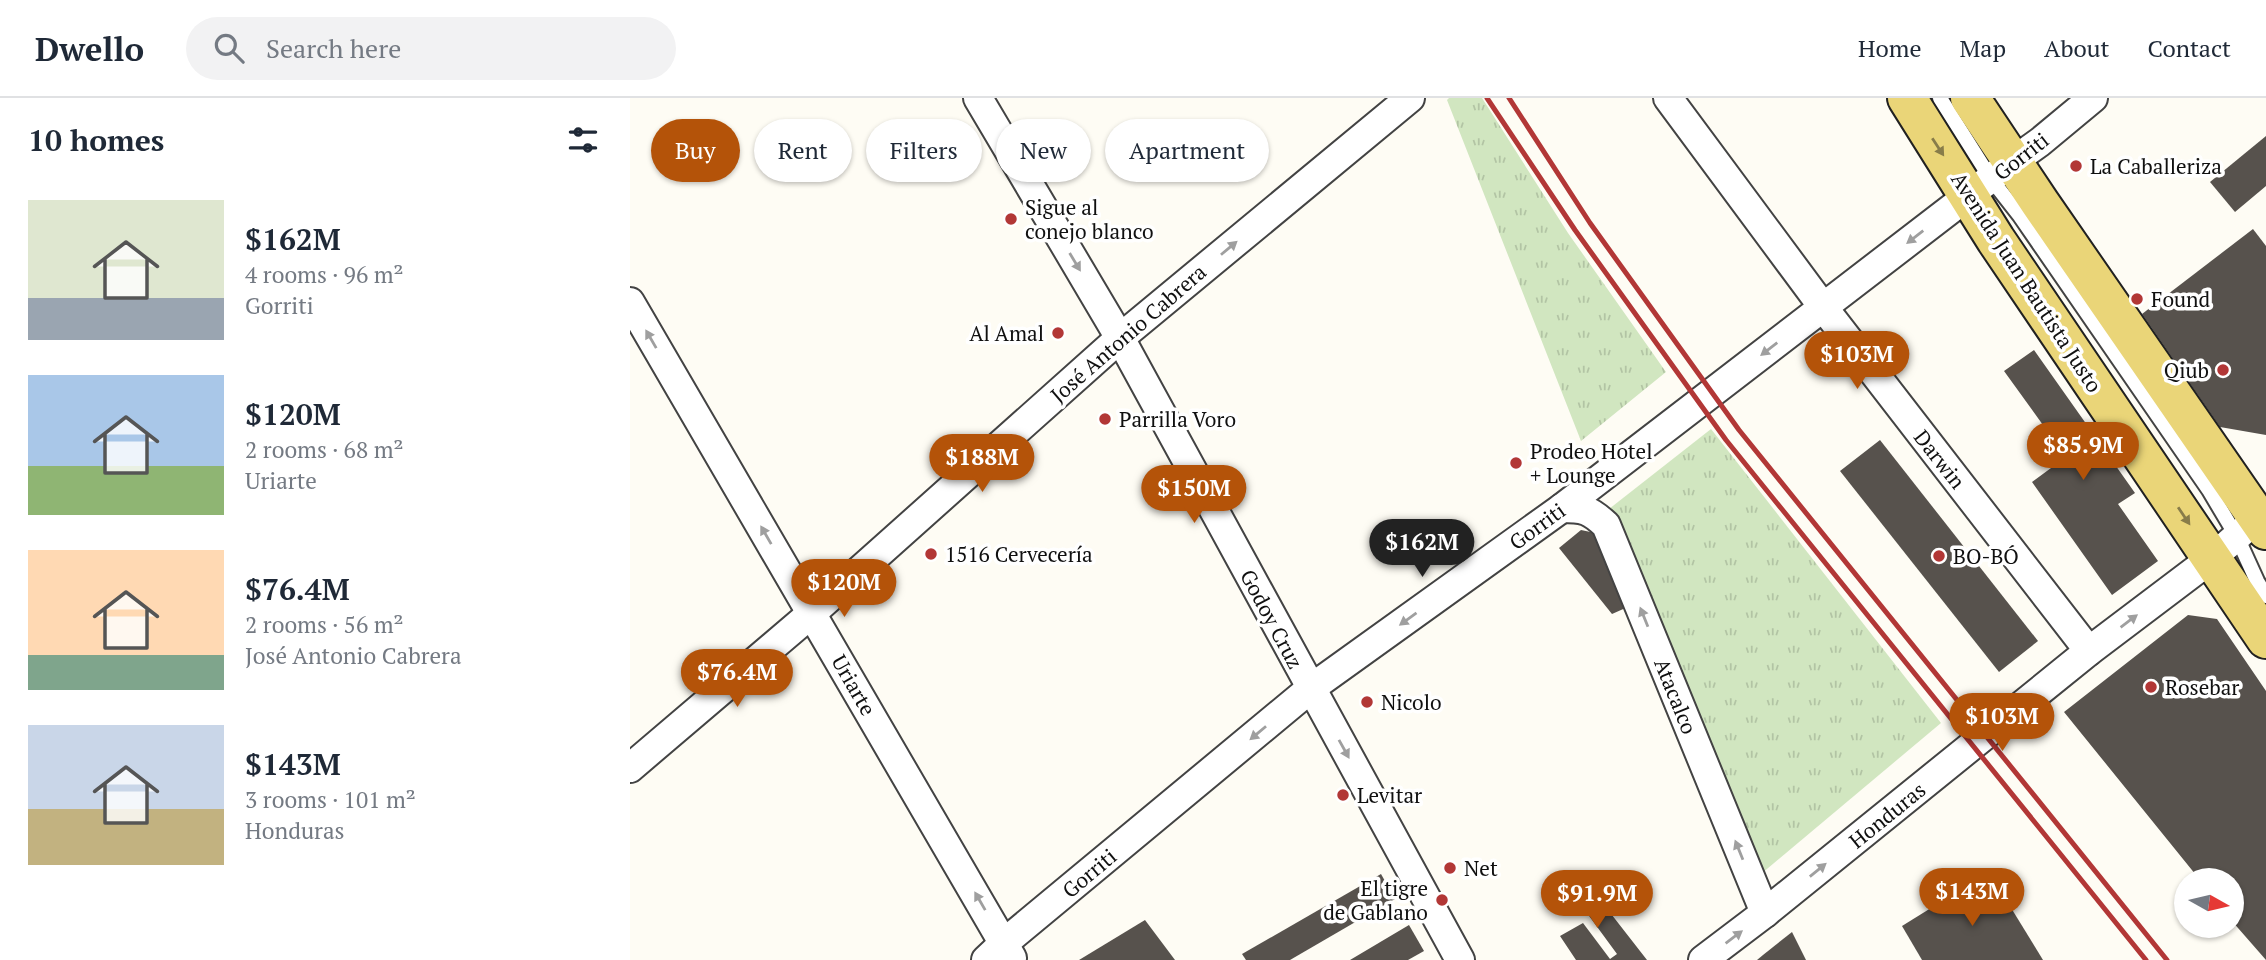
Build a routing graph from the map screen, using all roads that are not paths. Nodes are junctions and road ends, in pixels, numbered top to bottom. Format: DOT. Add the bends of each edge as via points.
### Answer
graph roads {
  1 [pos="978,98"];
  2 [pos="1410,98"];
  3 [pos="1668,98"];
  4 [pos="1907,98"];
  5 [pos="1940,98"];
  6 [pos="1970,98"];
  7 [pos="2093,98"];
  8 [pos="1991,179"];
  9 [pos="630,302"];
  10 [pos="1823,307"];
  11 [pos="1120,338"];
  12 [pos="1562,508"];
  13 [pos="2248,531"];
  14 [pos="2266,596"];
  15 [pos="812,613"];
  16 [pos="2266,639"];
  17 [pos="2089,651"];
  18 [pos="1310,689"];
  19 [pos="630,768"];
  20 [pos="1765,913"];
  21 [pos="1001,954"];
  22 [pos="1460,960"];
  23 [pos="1703,960"];
  1 -- 11 [label="street, Godoy Cruz, one-way"];
  11 -- 2 [label="street, José Antonio Cabrera, one-way"];
  3 -- 10 [label="street, Darwin"];
  4 -- 8 [label="main road, Avenida Juan Bautista Justo, one-way"];
  5 -- 8 [label="lane"];
  6 -- 8 [label="main road, Avenida Juan Bautista Justo"];
  7 -- 8 [label="street, Gorriti"];
  8 -- 10 [label="street, Gorriti, one-way"];
  8 -- 13 [label="main road, Avenida Juan Bautista Justo"];
  8 -- 13 [label="main road, Avenida Juan Bautista Justo, one-way" via="1996,240"];
  15 -- 9 [label="street, Uriarte, one-way"];
  10 -- 12 [label="street, Gorriti, one-way"];
  10 -- 17 [label="street, Darwin"];
  11 -- 15 [label="street, José Antonio Cabrera"];
  11 -- 18 [label="street, Godoy Cruz"];
  12 -- 18 [label="street, Gorriti, one-way"];
  20 -- 12 [label="street, Atacalco, one-way" via="1606,525 1581,508"];
  13 -- 14 [label="lane" via="2257,581"];
  13 -- 16 [label="main road, Avenida Juan Bautista Justo"];
  17 -- 13 [label="street, Honduras, one-way"];
  15 -- 19 [label="street, José Antonio Cabrera"];
  21 -- 15 [label="street, Uriarte, one-way"];
  20 -- 17 [label="street, Honduras, one-way"];
  18 -- 21 [label="street, Gorriti, one-way"];
  18 -- 22 [label="street, Godoy Cruz, one-way"];
  23 -- 20 [label="street, Honduras, one-way"];
}
